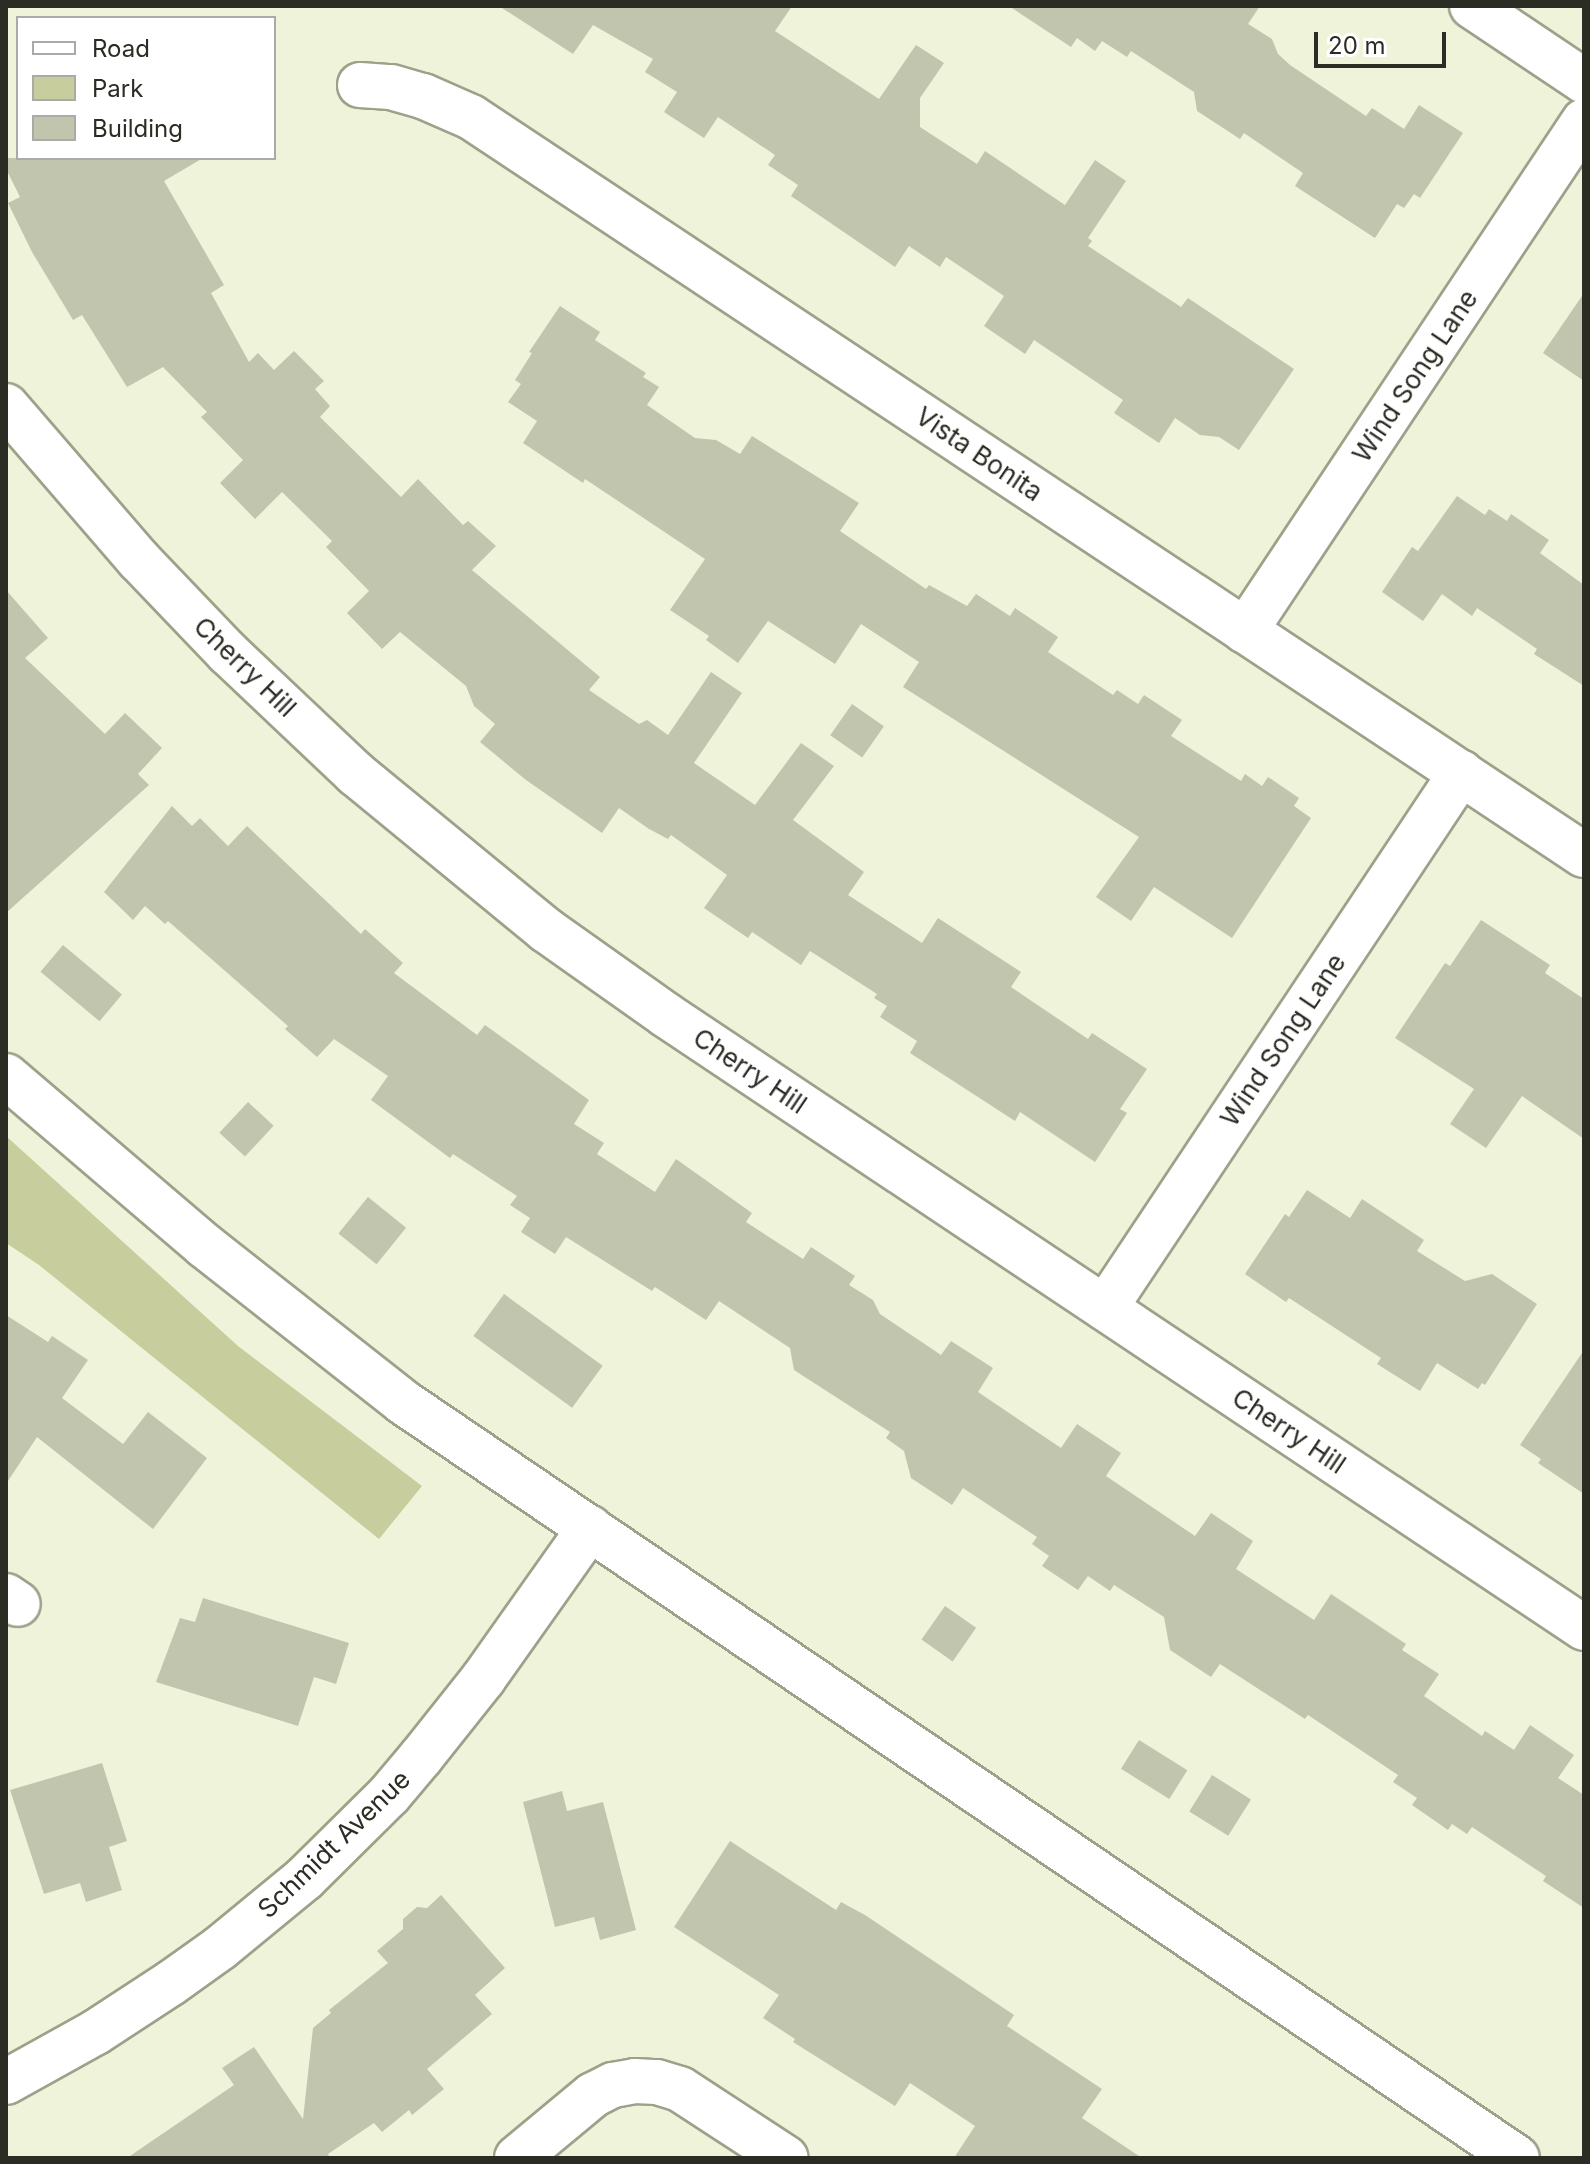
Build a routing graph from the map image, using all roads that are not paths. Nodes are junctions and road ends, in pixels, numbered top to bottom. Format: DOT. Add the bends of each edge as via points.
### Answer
graph roads {
  1 [pos="1472,6"];
  2 [pos="1584,81"];
  3 [pos="360,85"];
  4 [pos="1584,121"];
  5 [pos="6,406"];
  6 [pos="1245,631"];
  7 [pos="1461,773"];
  8 [pos="1584,855"];
  9 [pos="6,1076"];
  10 [pos="1105,1308"];
  11 [pos="590,1528"];
  12 [pos="1584,1628"];
  13 [pos="6,2082"];
  14 [pos="517,2158"];
  15 [pos="786,2158"];
  16 [pos="1517,2158"];
  1 -- 2 [label="street"];
  3 -- 6 [label="street, Vista Bonita" via="423,96 471,117"];
  4 -- 6 [label="street, Wind Song Lane"];
  5 -- 10 [label="street, Cherry Hill" via="139,560 228,653 356,774 467,867 666,1015"];
  6 -- 7 [label="street, Vista Bonita"];
  7 -- 8 [label="street, Vista Bonita"];
  7 -- 10 [label="street, Wind Song Lane"];
  9 -- 11 [label="street" via="193,1236 367,1374"];
  10 -- 12 [label="street, Cherry Hill"];
  11 -- 13 [label="street, Schmidt Avenue" via="421,1757 304,1879 171,1983"];
  11 -- 16 [label="street"];
  14 -- 15 [label="street" via="593,2095 635,2081 680,2089"];
}
